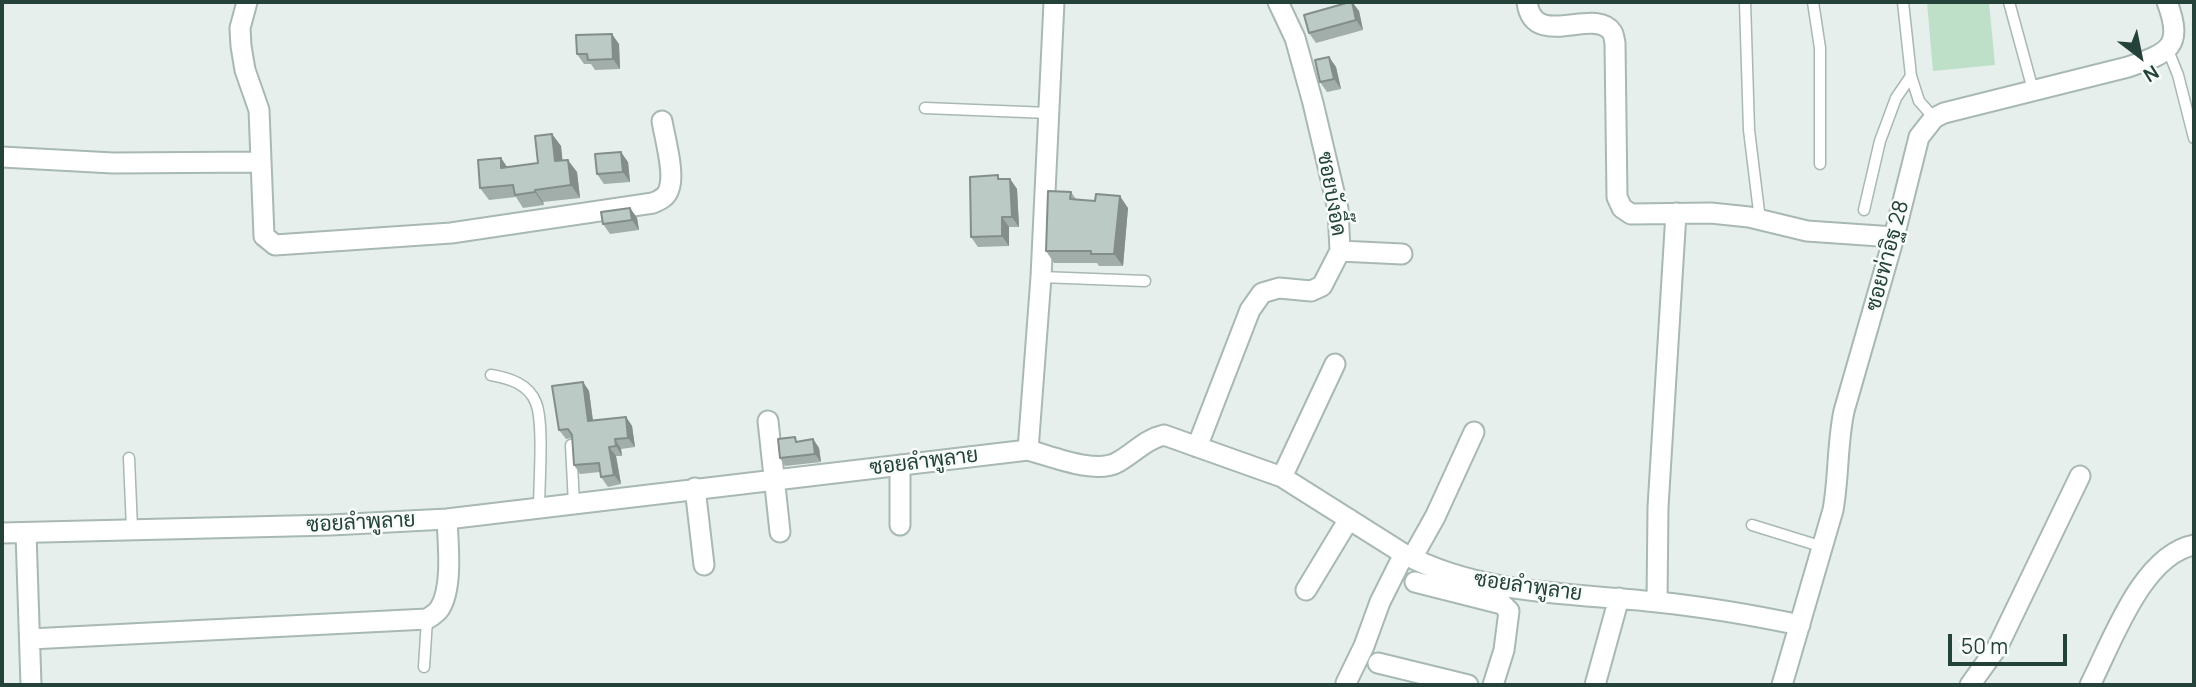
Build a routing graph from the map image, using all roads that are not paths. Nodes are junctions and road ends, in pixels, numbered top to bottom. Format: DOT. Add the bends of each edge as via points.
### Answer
graph roads {
  1 [pos="247,2"];
  2 [pos="1054,2"];
  3 [pos="1279,2"];
  4 [pos="1527,2"];
  5 [pos="1745,2"];
  6 [pos="1813,2"];
  7 [pos="1903,2"];
  8 [pos="2009,2"];
  9 [pos="2167,2"];
  10 [pos="2168,50"];
  11 [pos="1911,76"];
  12 [pos="2033,90"];
  13 [pos="925,108"];
  14 [pos="1049,113"];
  15 [pos="1934,118"];
  16 [pos="662,121"];
  17 [pos="2194,138"];
  18 [pos="2,158"];
  19 [pos="260,162"];
  20 [pos="1820,164"];
  21 [pos="1864,210"];
  22 [pos="1676,213"];
  23 [pos="1760,219"];
  24 [pos="1894,237"];
  25 [pos="1340,251"];
  26 [pos="1402,254"];
  27 [pos="1041,277"];
  28 [pos="1144,281"];
  29 [pos="1335,364"];
  30 [pos="491,375"];
  31 [pos="768,421"];
  32 [pos="1474,432"];
  33 [pos="571,445"];
  34 [pos="1197,447"];
  35 [pos="1027,450"];
  36 [pos="129,458"];
  37 [pos="900,465"];
  38 [pos="2080,476"];
  39 [pos="1282,477"];
  40 [pos="773,479"];
  41 [pos="695,488"];
  42 [pos="574,504"];
  43 [pos="539,508"];
  44 [pos="447,519"];
  45 [pos="1349,519"];
  46 [pos="900,525"];
  47 [pos="1752,525"];
  48 [pos="132,529"];
  49 [pos="780,532"];
  50 [pos="2,533"];
  51 [pos="26,533"];
  52 [pos="2194,545"];
  53 [pos="1823,547"];
  54 [pos="1408,556"];
  55 [pos="704,565"];
  56 [pos="1415,582"];
  57 [pos="1306,590"];
  58 [pos="1619,598"];
  59 [pos="1657,602"];
  60 [pos="427,619"];
  61 [pos="1800,625"];
  62 [pos="30,639"];
  63 [pos="1378,663"];
  64 [pos="424,667"];
  65 [pos="1346,683"];
  66 [pos="32,685"];
  67 [pos="1468,685"];
  68 [pos="1493,685"];
  69 [pos="1595,685"];
  70 [pos="1782,685"];
  71 [pos="1970,685"];
  72 [pos="2091,685"];
  1 -- 19 [label="street" via="241,46 244,70 259,110"];
  2 -- 14 [label="street"];
  3 -- 25 [label="street, ซอยบังอี๊ด" via="1296,38 1313,103 1338,209"];
  4 -- 22 [label="street" via="1534,21 1544,25 1602,24 1612,31 1617,197 1631,214"];
  5 -- 23 [label="lane" via="1749,130"];
  6 -- 20 [label="lane" via="1820,48"];
  7 -- 11 [label="lane"];
  8 -- 12 [label="lane"];
  9 -- 10 [label="street" via="2175,26"];
  10 -- 12 [label="street" via="2128,67"];
  10 -- 17 [label="lane"];
  11 -- 15 [label="lane" via="1919,102"];
  11 -- 21 [label="lane" via="1896,98 1880,141"];
  12 -- 15 [label="street"];
  13 -- 14 [label="lane"];
  14 -- 27 [label="street"];
  15 -- 24 [label="street, ซอยท่าอิฐ 28" via="1919,137"];
  16 -- 19 [label="street" via="671,179 669,192 662,199 635,207 451,233 275,245 264,236"];
  18 -- 19 [label="street"];
  22 -- 23 [label="street"];
  22 -- 59 [label="street" via="1658,507"];
  23 -- 24 [label="street" via="1807,231"];
  24 -- 53 [label="street, ซอยท่าอิฐ 28" via="1839,432 1837,490"];
  25 -- 26 [label="street"];
  25 -- 34 [label="street, ซอยบังอี๊ด" via="1322,286 1311,291 1279,288 1262,293 1250,310"];
  27 -- 28 [label="lane"];
  27 -- 35 [label="street"];
  29 -- 39 [label="street"];
  30 -- 43 [label="lane" via="511,379 536,402"];
  31 -- 40 [label="street"];
  32 -- 54 [label="street" via="1435,517"];
  33 -- 42 [label="lane"];
  34 -- 35 [label="street, ซอยลำพูลาย" via="1164,435 1153,437 1115,464 1103,467"];
  34 -- 39 [label="street, ซอยลำพูลาย"];
  35 -- 37 [label="street, ซอยลำพูลาย"];
  36 -- 48 [label="lane"];
  37 -- 40 [label="street, ซอยลำพูลาย"];
  37 -- 46 [label="street"];
  38 -- 71 [label="street" via="1998,646"];
  39 -- 45 [label="street, ซอยลำพูลาย"];
  40 -- 41 [label="street, ซอยลำพูลาย"];
  40 -- 49 [label="street"];
  41 -- 42 [label="street, ซอยลำพูลาย"];
  41 -- 55 [label="street"];
  42 -- 43 [label="street, ซอยลำพูลาย"];
  43 -- 44 [label="street, ซอยลำพูลาย"];
  44 -- 48 [label="street, ซอยลำพูลาย"];
  44 -- 60 [label="street" via="445,593 441,607"];
  45 -- 54 [label="street, ซอยลำพูลาย"];
  45 -- 57 [label="street"];
  47 -- 53 [label="lane"];
  48 -- 51 [label="street, ซอยลำพูลาย"];
  50 -- 51 [label="street, ซอยลำพูลาย"];
  51 -- 62 [label="street"];
  52 -- 72 [label="street" via="2161,560 2141,585"];
  53 -- 61 [label="street, ซอยท่าอิฐ 28"];
  54 -- 58 [label="street, ซอยลำพูลาย" via="1483,584"];
  54 -- 65 [label="street" via="1380,602"];
  56 -- 68 [label="street" via="1502,604 1509,611"];
  58 -- 59 [label="street, ซอยลำพูลาย"];
  58 -- 69 [label="street"];
  59 -- 61 [label="street, ซอยลำพูลาย"];
  60 -- 62 [label="street"];
  60 -- 64 [label="lane"];
  61 -- 70 [label="street, ซอยท่าอิฐ 28"];
  62 -- 66 [label="street"];
  63 -- 67 [label="street"];
}
